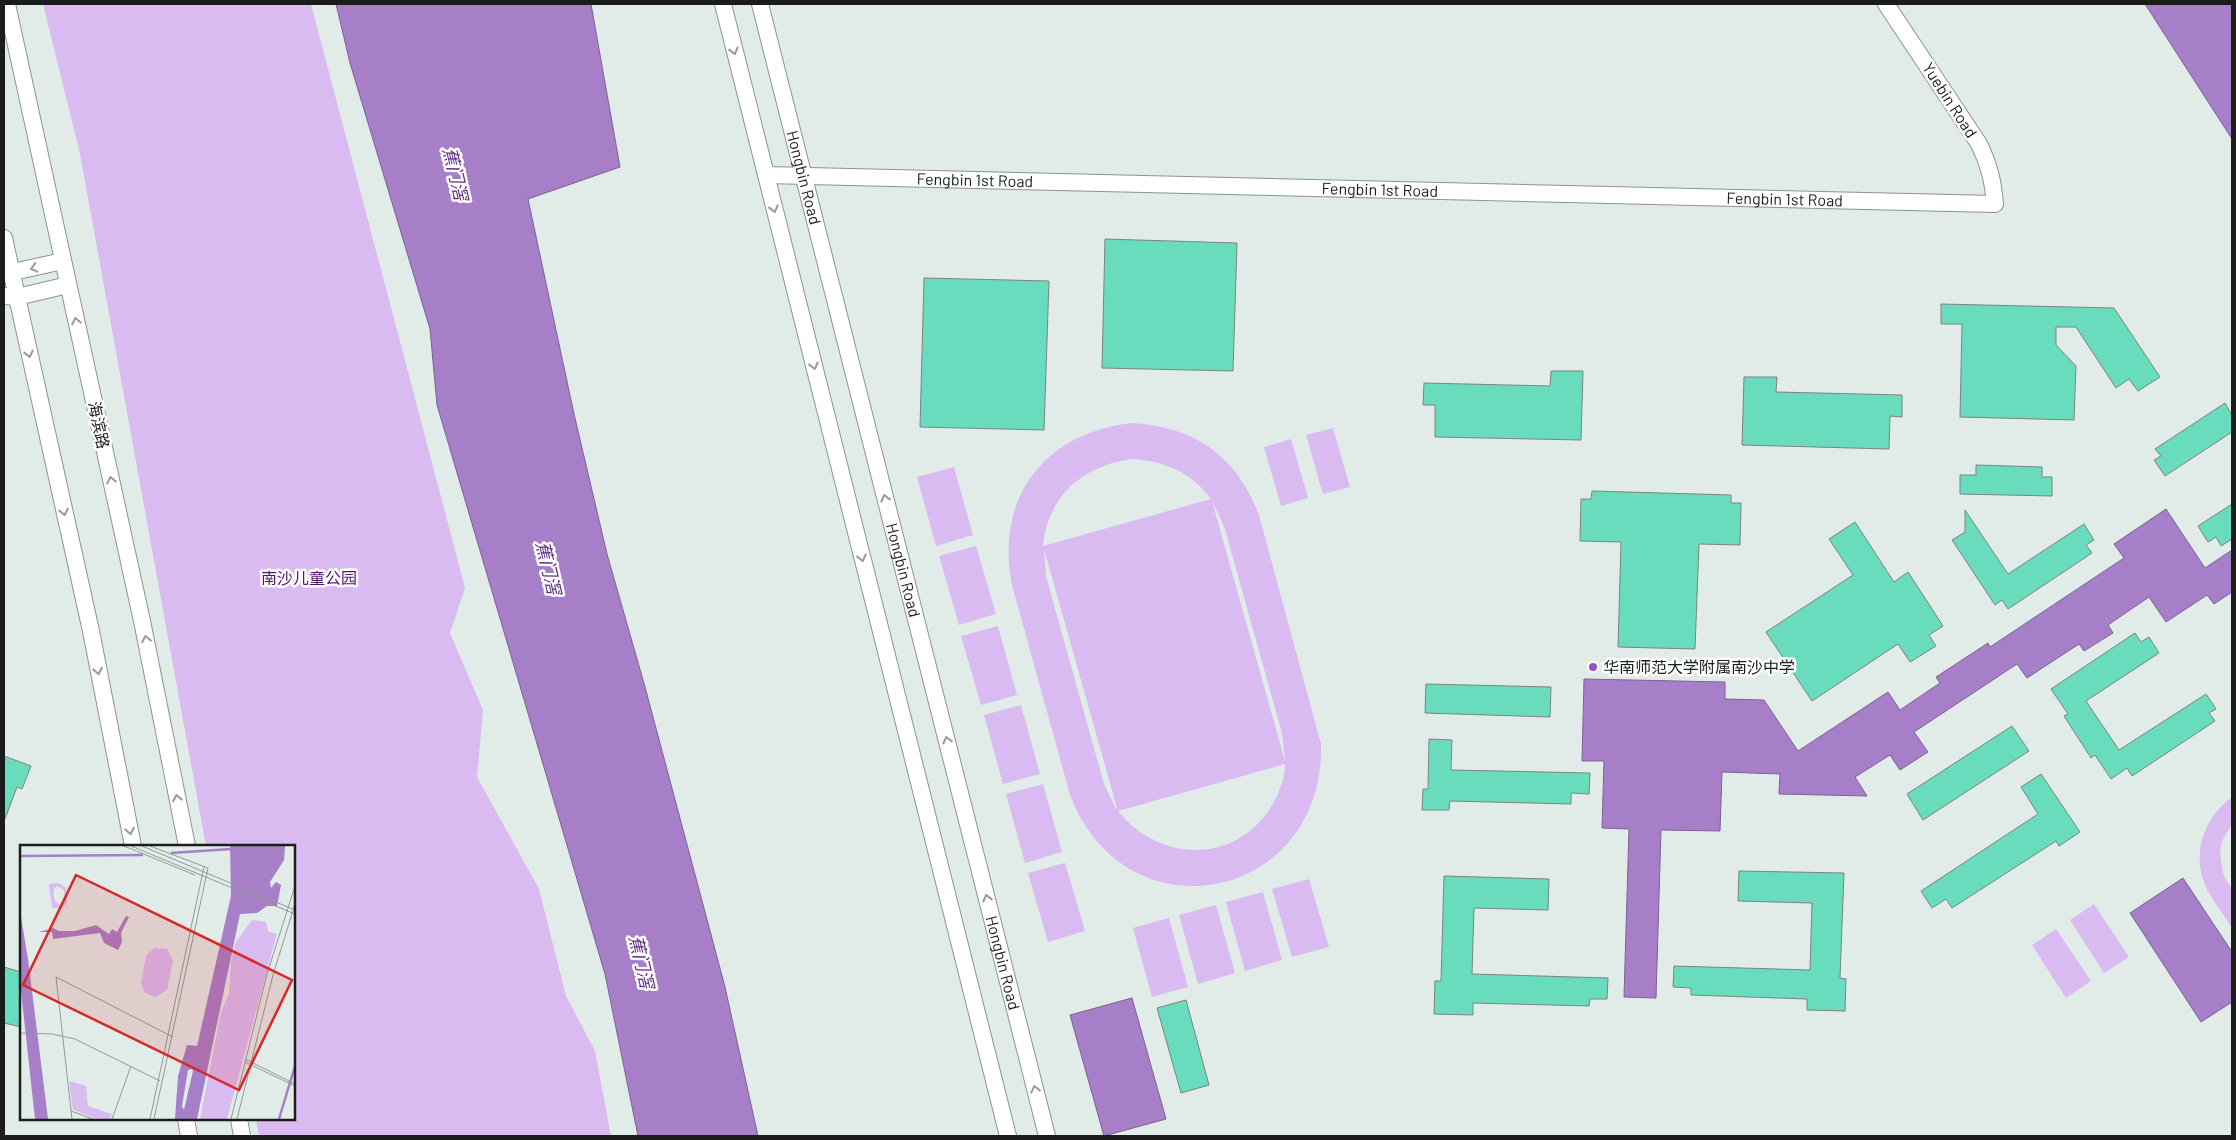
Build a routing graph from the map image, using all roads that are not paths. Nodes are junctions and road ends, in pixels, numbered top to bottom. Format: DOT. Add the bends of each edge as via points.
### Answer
graph roads {
  1 [pos="7,4"];
  2 [pos="722,4"];
  3 [pos="760,4"];
  4 [pos="1886,4"];
  5 [pos="766,175"];
  6 [pos="803,176"];
  7 [pos="1995,204"];
  8 [pos="4,238"];
  9 [pos="63,261"];
  10 [pos="8,274"];
  11 [pos="68,285"];
  12 [pos="10,297"];
  13 [pos="133,845"];
  14 [pos="187,845"];
  15 [pos="186,1120"];
  16 [pos="239,1120"];
  17 [pos="189,1136"];
  18 [pos="242,1136"];
  19 [pos="1008,1136"];
  20 [pos="1047,1136"];
  1 -- 9 [label="street, 海滨路"];
  2 -- 5 [label="street, one-way"];
  3 -- 6 [label="street, Hongbin Road"];
  4 -- 7 [label="street, Yuebin Road" via="1979,144 1994,183"];
  5 -- 6 [label="street, Fengbin 1st Road"];
  5 -- 19 [label="street, one-way"];
  6 -- 7 [label="street, Fengbin 1st Road"];
  20 -- 6 [label="street, Hongbin Road, one-way"];
  8 -- 10 [label="street"];
  9 -- 10 [label="street, one-way"];
  9 -- 11 [label="street, 海滨路"];
  10 -- 12 [label="street"];
  11 -- 12 [label="street"];
  14 -- 11 [label="street, 海滨路, one-way" via="142,620"];
  12 -- 13 [label="street, one-way" via="91,631"];
  15 -- 17 [label="street"];
  16 -- 18 [label="street"];
}
